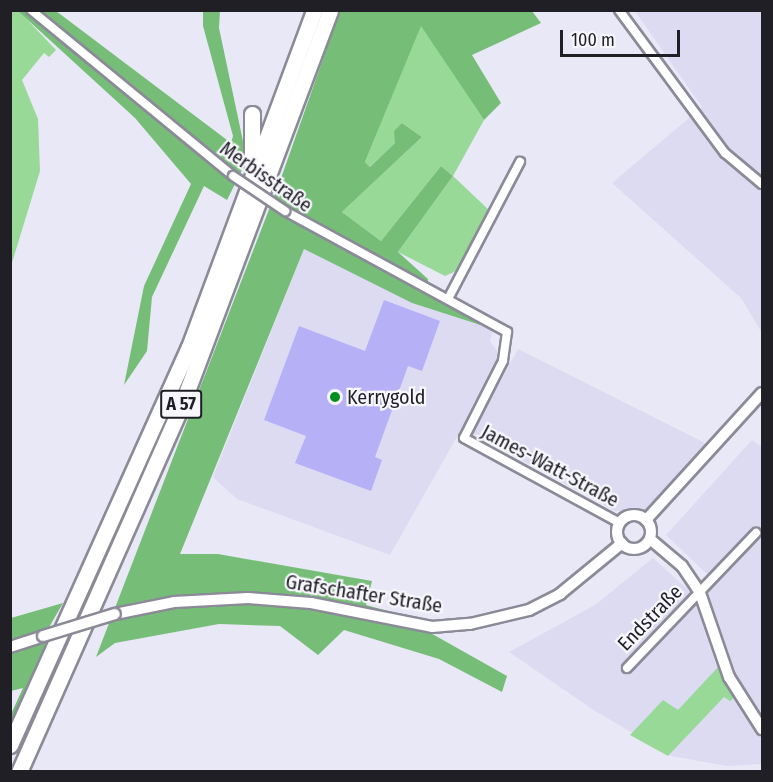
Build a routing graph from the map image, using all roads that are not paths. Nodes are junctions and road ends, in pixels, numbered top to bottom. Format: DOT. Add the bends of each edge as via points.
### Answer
graph roads {
  1 [pos="31,10"];
  2 [pos="314,10"];
  3 [pos="330,10"];
  4 [pos="619,10"];
  5 [pos="252,114"];
  6 [pos="519,162"];
  7 [pos="762,184"];
  8 [pos="231,233"];
  9 [pos="448,299"];
  10 [pos="762,393"];
  11 [pos="464,438"];
  12 [pos="646,520"];
  13 [pos="620,523"];
  14 [pos="756,533"];
  15 [pos="650,539"];
  16 [pos="622,543"];
  17 [pos="700,593"];
  18 [pos="10,647"];
  19 [pos="627,668"];
  20 [pos="762,729"];
  21 [pos="10,745"];
  22 [pos="19,771"];
  1 -- 9 [label="street, Merbisstraße, bridge" via="233,176 334,242"];
  2 -- 8 [label="highway, A 57"];
  3 -- 22 [label="highway, A 57" via="184,399"];
  4 -- 7 [label="street" via="725,153"];
  5 -- 8 [label="highway" via="255,154"];
  6 -- 9 [label="street"];
  8 -- 21 [label="highway, A 57" via="143,455"];
  9 -- 11 [label="street, Merbisstraße" via="507,332 503,361"];
  10 -- 12 [label="street"];
  11 -- 13 [label="street, James-Watt-Straße"];
  12 -- 13 [label="street" via="632,515"];
  12 -- 15 [label="street"];
  13 -- 16 [label="street"];
  14 -- 17 [label="street, Endstraße"];
  15 -- 16 [label="street" via="640,548"];
  15 -- 17 [label="street, Endstraße" via="682,566"];
  16 -- 18 [label="street, Grafschafter Straße, bridge" via="560,594 498,620 432,627 277,598 216,598 115,614"];
  17 -- 19 [label="street, Endstraße"];
  17 -- 20 [label="street, Endstraße" via="729,677"];
}
